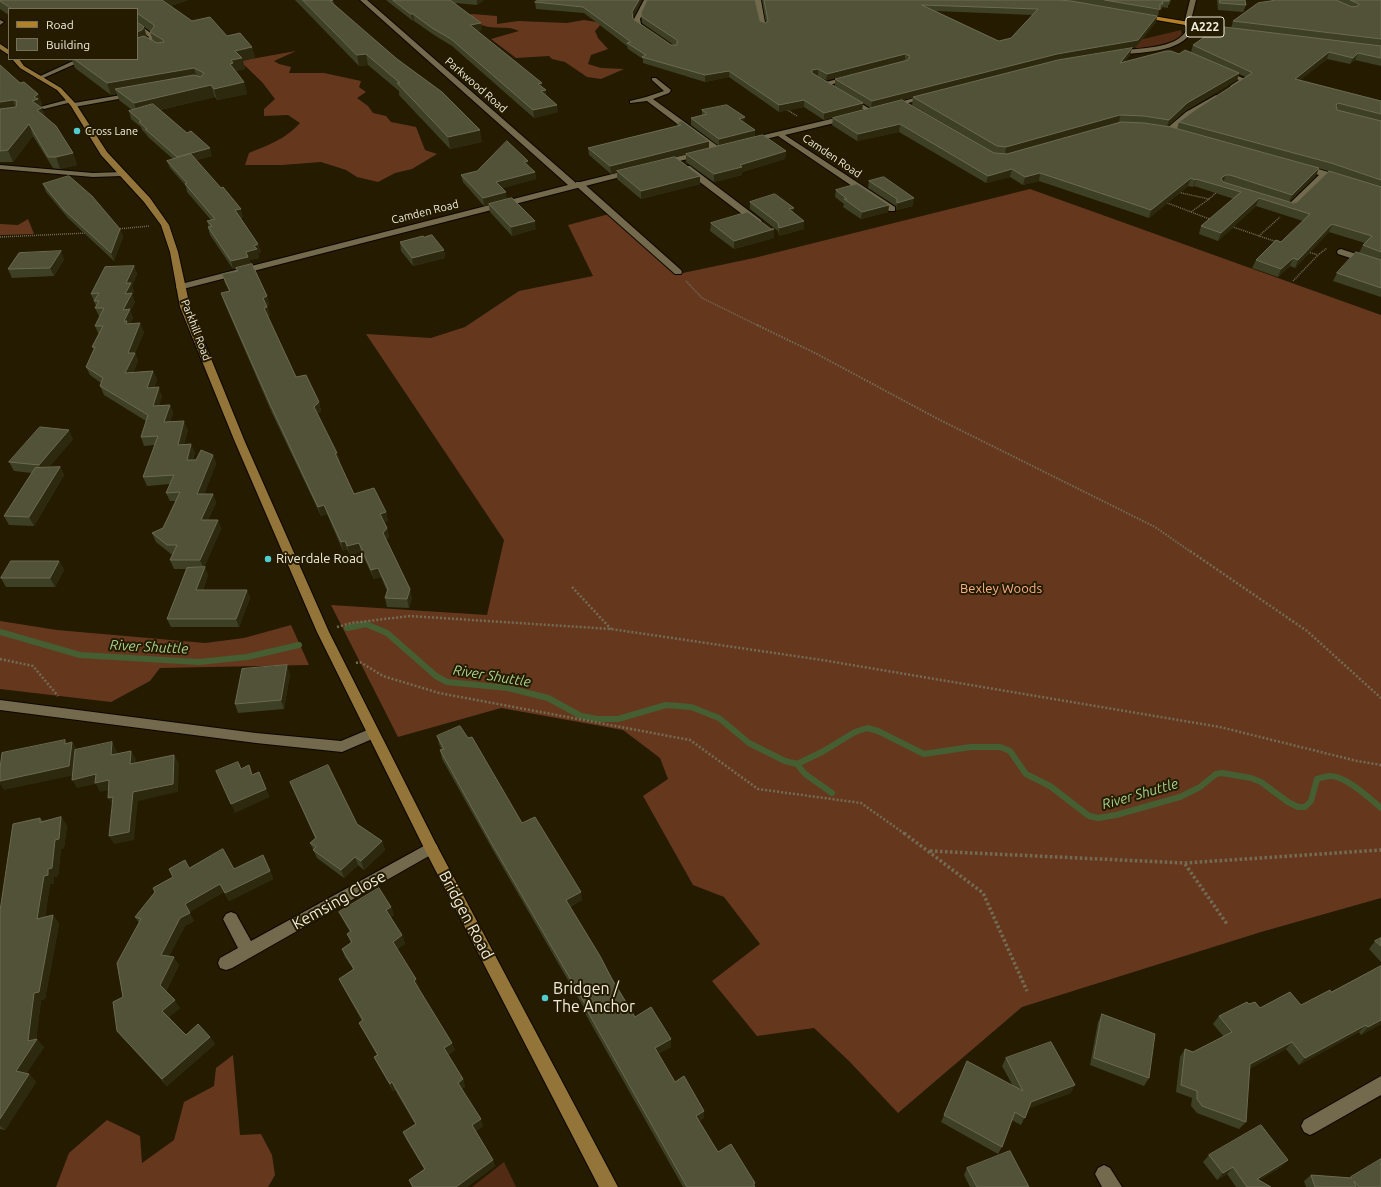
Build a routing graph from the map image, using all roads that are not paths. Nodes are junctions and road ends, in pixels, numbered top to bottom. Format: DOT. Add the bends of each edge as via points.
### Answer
graph roads {
  1 [pos="363,0"];
  2 [pos="647,0"];
  3 [pos="758,0"];
  4 [pos="1193,0"];
  5 [pos="1138,15"];
  6 [pos="1187,24"];
  7 [pos="138,26"];
  8 [pos="764,27"];
  9 [pos="1244,33"];
  10 [pos="656,37"];
  11 [pos="0,46"];
  12 [pos="1167,46"];
  13 [pos="138,47"];
  14 [pos="1177,51"];
  15 [pos="8,52"];
  16 [pos="1109,54"];
  17 [pos="16,60"];
  18 [pos="85,60"];
  19 [pos="1218,70"];
  20 [pos="854,77"];
  21 [pos="39,78"];
  22 [pos="815,78"];
  23 [pos="654,79"];
  24 [pos="143,94"];
  25 [pos="933,95"];
  26 [pos="844,96"];
  27 [pos="648,99"];
  28 [pos="632,102"];
  29 [pos="72,103"];
  30 [pos="901,103"];
  31 [pos="44,107"];
  32 [pos="914,110"];
  33 [pos="869,111"];
  34 [pos="1169,131"];
  35 [pos="780,134"];
  36 [pos="742,143"];
  37 [pos="676,160"];
  38 [pos="656,165"];
  39 [pos="1296,166"];
  40 [pos="0,167"];
  41 [pos="638,170"];
  42 [pos="122,174"];
  43 [pos="1325,174"];
  44 [pos="1350,182"];
  45 [pos="576,185"];
  46 [pos="1275,202"];
  47 [pos="892,209"];
  48 [pos="768,229"];
  49 [pos="1341,252"];
  50 [pos="1381,265"];
  51 [pos="678,272"];
  52 [pos="180,287"];
  53 [pos="327,640"];
  54 [pos="0,705"];
  55 [pos="372,733"];
  56 [pos="431,848"];
  57 [pos="231,919"];
  58 [pos="248,951"];
  59 [pos="226,963"];
  60 [pos="1381,1085"];
  61 [pos="1310,1126"];
  62 [pos="609,1187"];
  1 -- 45 [label="street, Parkwood Road"];
  2 -- 10 [label="street" via="637,19 638,25"];
  3 -- 8 [label="street"];
  4 -- 6 [label="street"];
  5 -- 6 [label="main road, A222"];
  6 -- 9 [label="main road, A222"];
  6 -- 12 [label="street" via="1190,29 1186,37"];
  7 -- 13 [label="street" via="153,36 150,44"];
  11 -- 15 [label="main road"];
  12 -- 14 [label="street"];
  12 -- 16 [label="street"];
  17 -- 21 [label="main road, Parkhill Road"];
  18 -- 21 [label="street"];
  19 -- 34 [label="street" via="1248,78 1189,114"];
  20 -- 22 [label="street" via="828,86"];
  21 -- 29 [label="main road, Parkhill Road" via="59,89"];
  23 -- 27 [label="street" via="668,90"];
  24 -- 29 [label="street"];
  25 -- 30 [label="street, Camden Road"];
  26 -- 33 [label="street"];
  27 -- 28 [label="street"];
  27 -- 37 [label="street" via="719,149"];
  29 -- 31 [label="street"];
  29 -- 42 [label="main road, Parkhill Road" via="99,146"];
  30 -- 32 [label="street"];
  30 -- 33 [label="street, Camden Road"];
  33 -- 35 [label="street, Camden Road"];
  35 -- 36 [label="street, Camden Road"];
  35 -- 47 [label="street, Camden Road"];
  37 -- 38 [label="street"];
  37 -- 48 [label="street"];
  39 -- 43 [label="street"];
  40 -- 42 [label="street" via="93,175"];
  41 -- 45 [label="street, Camden Road"];
  42 -- 52 [label="main road, Parkhill Road" via="147,200 163,222 174,252"];
  43 -- 44 [label="street"];
  43 -- 46 [label="street" via="1290,207"];
  45 -- 51 [label="street, Parkwood Road"];
  45 -- 52 [label="street, Camden Road"];
  49 -- 50 [label="street"];
  52 -- 53 [label="main road, Parkhill Road" via="186,311 240,442"];
  53 -- 55 [label="main road, Bridgen Road"];
  54 -- 55 [label="street" via="342,747"];
  55 -- 56 [label="main road, Bridgen Road"];
  56 -- 58 [label="street, Kemsing Close"];
  56 -- 62 [label="main road, Bridgen Road"];
  57 -- 58 [label="street"];
  58 -- 59 [label="street, Kemsing Close"];
  60 -- 61 [label="street"];
}
